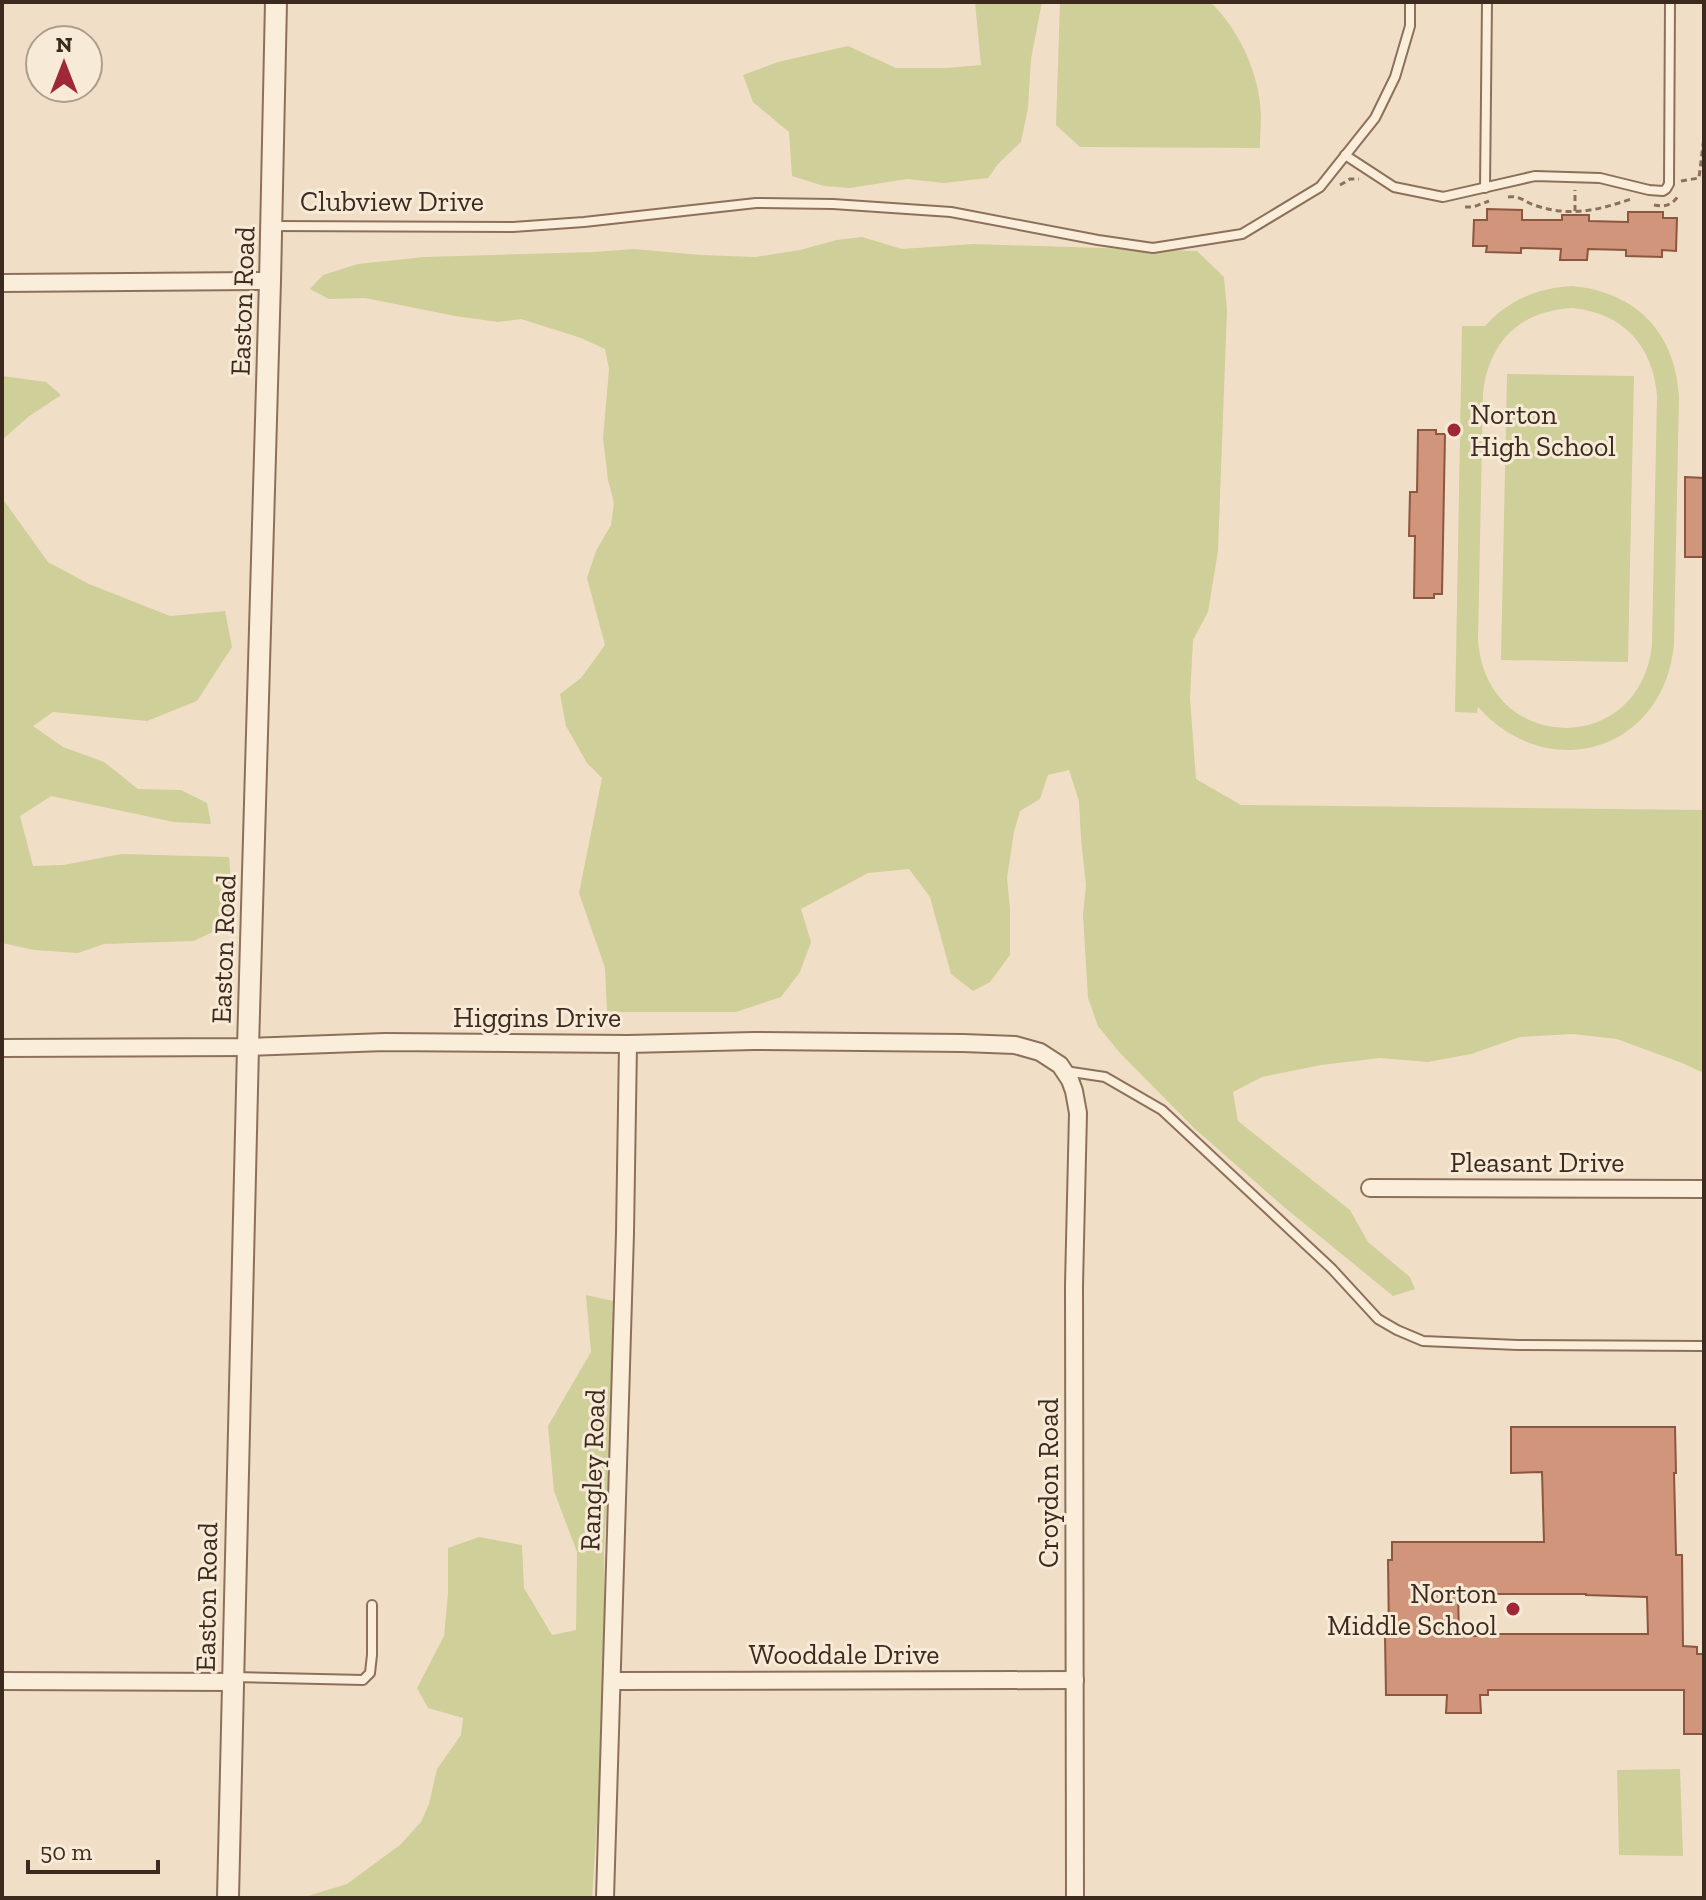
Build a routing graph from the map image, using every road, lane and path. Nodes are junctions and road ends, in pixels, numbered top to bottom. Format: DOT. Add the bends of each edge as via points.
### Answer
graph roads {
  1 [pos="276,2"];
  2 [pos="1410,2"];
  3 [pos="1487,2"];
  4 [pos="1670,2"];
  5 [pos="1704,137"];
  6 [pos="1345,155"];
  7 [pos="1367,183"];
  8 [pos="1680,185"];
  9 [pos="1485,188"];
  10 [pos="1332,192"];
  11 [pos="1679,194"];
  12 [pos="1641,201"];
  13 [pos="1652,204"];
  14 [pos="1463,207"];
  15 [pos="272,226"];
  16 [pos="270,281"];
  17 [pos="2,283"];
  18 [pos="628,1044"];
  19 [pos="248,1047"];
  20 [pos="2,1048"];
  21 [pos="1065,1071"];
  22 [pos="1370,1188"];
  23 [pos="1704,1189"];
  24 [pos="1704,1346"];
  25 [pos="372,1605"];
  26 [pos="232,1679"];
  27 [pos="1075,1680"];
  28 [pos="2,1681"];
  29 [pos="613,1681"];
  30 [pos="228,1898"];
  31 [pos="605,1898"];
  32 [pos="1075,1898"];
  1 -- 15 [label="street, Easton Road"];
  2 -- 6 [label="lane, Clubview Drive" via="1410,26 1395,77 1375,118"];
  3 -- 9 [label="lane"];
  4 -- 9 [label="lane" via="1666,189 1600,178 1535,176"];
  5 -- 8 [label="path" via="1699,178 1682,180"];
  6 -- 9 [label="lane" via="1394,187 1443,197"];
  6 -- 15 [label="lane, Clubview Drive" via="1320,187 1242,234 1153,248 951,212 833,204 756,203 513,227"];
  7 -- 10 [label="path" via="1350,179"];
  11 -- 13 [label="path" via="1662,207"];
  12 -- 14 [label="path" via="1575,212 1534,206 1518,196"];
  15 -- 16 [label="street, Easton Road"];
  16 -- 17 [label="street"];
  16 -- 19 [label="street, Easton Road"];
  18 -- 19 [label="street, Higgins Drive"];
  18 -- 21 [label="street, Higgins Drive" via="1015,1045 1040,1052"];
  18 -- 29 [label="street, Rangley Road"];
  19 -- 20 [label="street, Higgins Drive"];
  19 -- 26 [label="street, Easton Road"];
  21 -- 24 [label="lane" via="1105,1077 1162,1110 1378,1319 1397,1330 1423,1341"];
  21 -- 27 [label="street, Croydon Road" via="1078,1113"];
  22 -- 23 [label="street, Pleasant Drive"];
  25 -- 26 [label="lane" via="370,1673 363,1680"];
  26 -- 28 [label="street"];
  26 -- 30 [label="street, Easton Road"];
  27 -- 29 [label="street, Wooddale Drive"];
  27 -- 32 [label="street, Croydon Road"];
  29 -- 31 [label="street, Rangley Road"];
}
